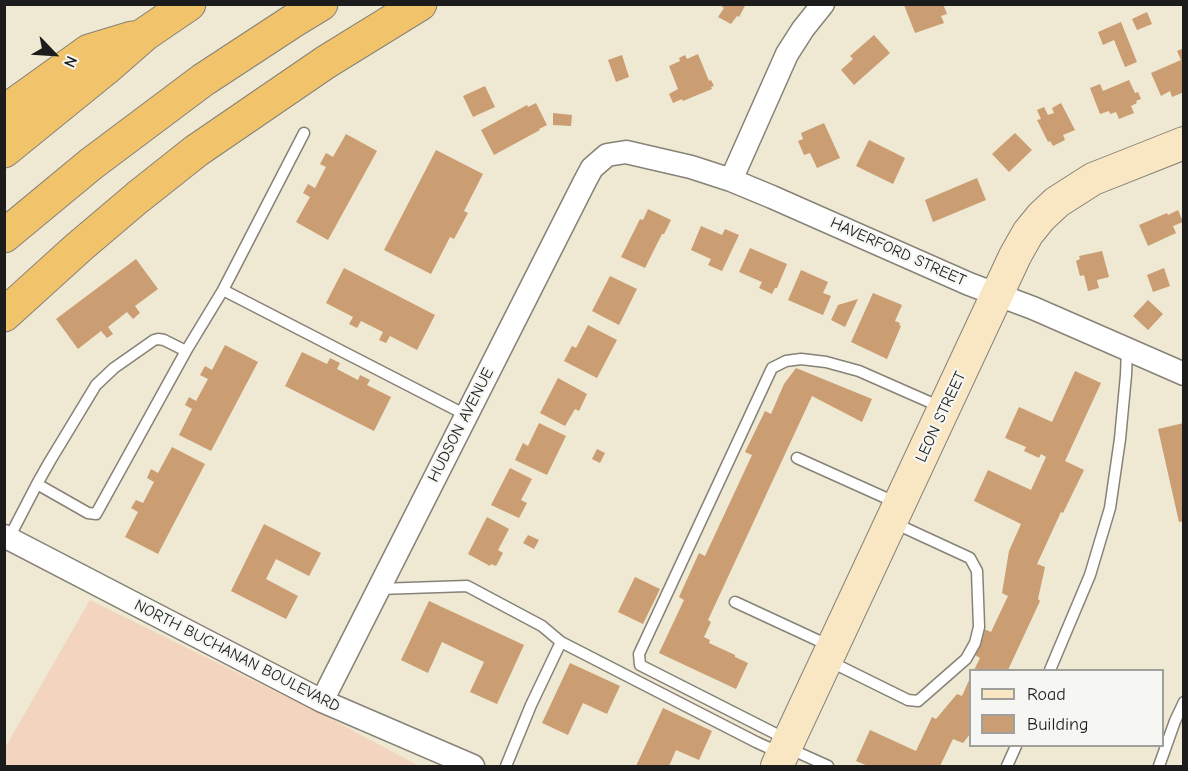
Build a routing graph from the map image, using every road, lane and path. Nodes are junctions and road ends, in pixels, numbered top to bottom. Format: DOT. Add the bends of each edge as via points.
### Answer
graph roads {
  1 [pos="189,4"];
  2 [pos="321,4"];
  3 [pos="420,4"];
  4 [pos="823,4"];
  5 [pos="145,34"];
  6 [pos="4,112"];
  7 [pos="304,133"];
  8 [pos="1184,143"];
  9 [pos="4,151"];
  10 [pos="607,155"];
  11 [pos="731,180"];
  12 [pos="4,236"];
  13 [pos="223,290"];
  14 [pos="998,294"];
  15 [pos="4,315"];
  16 [pos="1127,349"];
  17 [pos="186,351"];
  18 [pos="1184,374"];
  19 [pos="945,409"];
  20 [pos="466,415"];
  21 [pos="797,458"];
  22 [pos="38,484"];
  23 [pos="896,513"];
  24 [pos="7,537"];
  25 [pos="379,589"];
  26 [pos="735,602"];
  27 [pos="561,642"];
  28 [pos="830,654"];
  29 [pos="1050,669"];
  30 [pos="322,701"];
  31 [pos="1184,702"];
  32 [pos="1016,747"];
  33 [pos="784,752"];
  34 [pos="473,766"];
  35 [pos="506,766"];
  36 [pos="828,766"];
  37 [pos="1007,766"];
  38 [pos="1159,766"];
  1 -- 5 [label="highway"];
  2 -- 12 [label="highway" via="203,80"];
  3 -- 15 [label="highway" via="196,151"];
  4 -- 11 [label="street" via="787,54"];
  5 -- 6 [label="highway" via="89,51"];
  5 -- 9 [label="highway"];
  7 -- 13 [label="lane"];
  8 -- 14 [label="street, LEON STREET" via="1094,179 1057,202 1028,233"];
  10 -- 11 [label="street, HAVERFORD STREET" via="626,152"];
  10 -- 20 [label="street, HUDSON AVENUE" via="592,168"];
  11 -- 14 [label="street, HAVERFORD STREET"];
  13 -- 17 [label="lane"];
  13 -- 20 [label="lane"];
  14 -- 16 [label="street, HAVERFORD STREET"];
  14 -- 19 [label="street, LEON STREET"];
  16 -- 18 [label="street, HAVERFORD STREET"];
  16 -- 29 [label="lane" via="1110,508 1090,576"];
  17 -- 22 [label="lane" via="158,339 114,368 96,385"];
  17 -- 22 [label="lane" via="96,514"];
  19 -- 23 [label="street, LEON STREET"];
  19 -- 33 [label="lane" via="859,371 826,362 801,359 772,368 639,654 640,665"];
  20 -- 25 [label="street, HUDSON AVENUE"];
  21 -- 23 [label="lane"];
  22 -- 24 [label="lane"];
  23 -- 28 [label="street, LEON STREET"];
  23 -- 28 [label="lane" via="970,558 977,571 979,627 975,643 966,659 918,700 908,700"];
  24 -- 30 [label="street, NORTH BUCHANAN BOULEVARD"];
  25 -- 27 [label="lane" via="467,586 542,626"];
  25 -- 30 [label="street, HUDSON AVENUE"];
  26 -- 28 [label="lane"];
  27 -- 33 [label="lane" via="756,742"];
  27 -- 35 [label="lane"];
  28 -- 33 [label="street, LEON STREET"];
  30 -- 34 [label="street, NORTH BUCHANAN BOULEVARD"];
  31 -- 38 [label="lane"];
  32 -- 37 [label="lane"];
  33 -- 36 [label="lane"];
}
